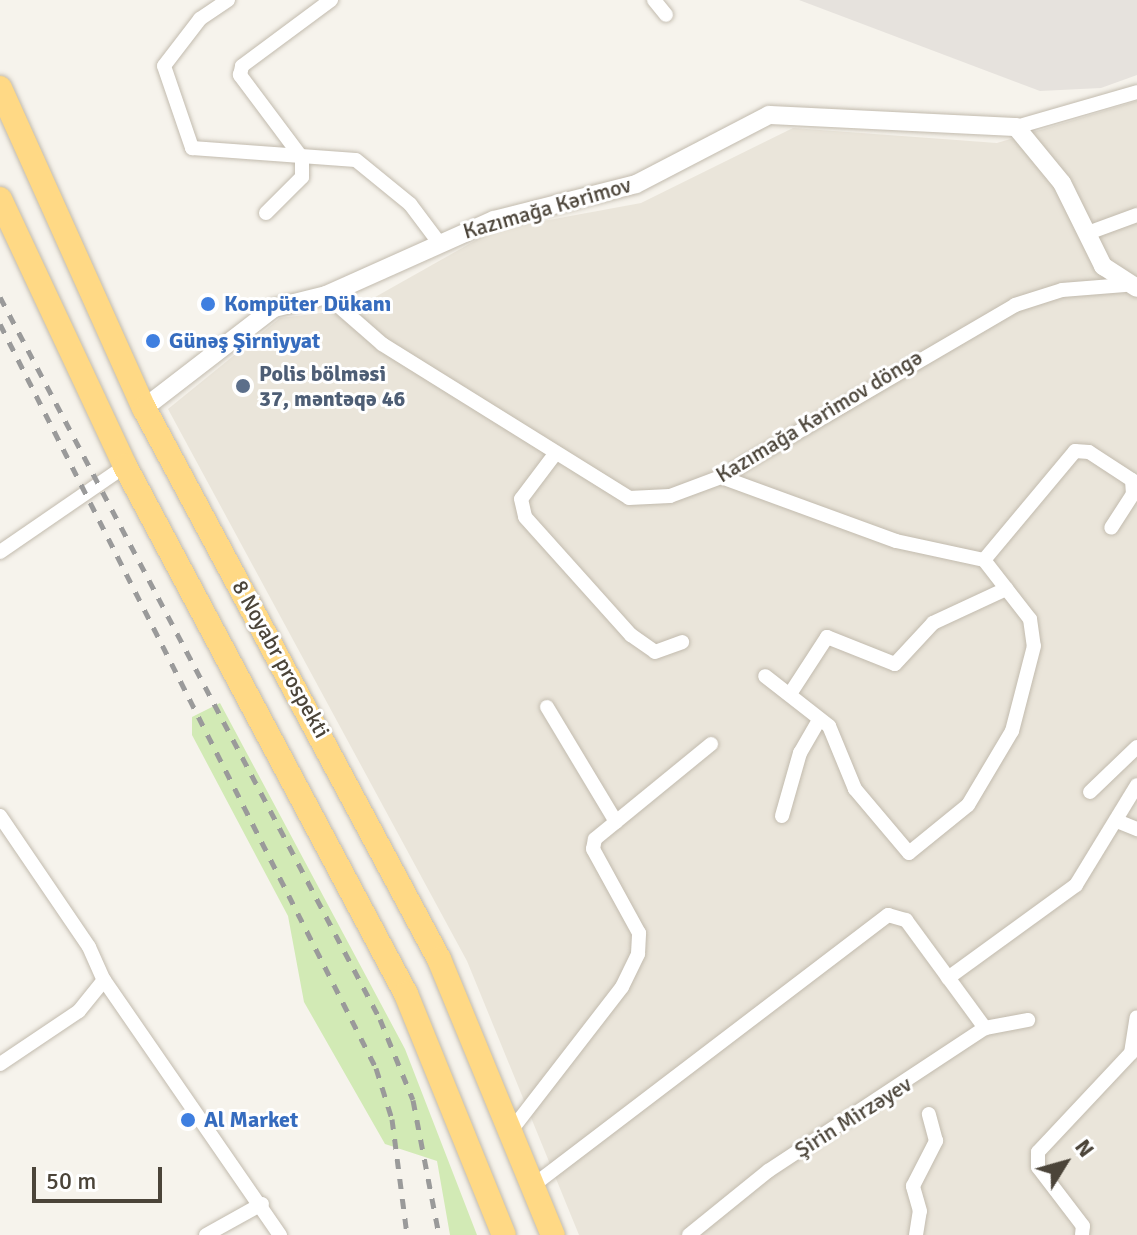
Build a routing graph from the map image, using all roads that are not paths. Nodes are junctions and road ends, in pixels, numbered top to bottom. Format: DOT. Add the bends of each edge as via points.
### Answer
graph roads {
  1 [pos="228,0"];
  2 [pos="331,0"];
  3 [pos="654,0"];
  4 [pos="666,15"];
  5 [pos="0,88"];
  6 [pos="1137,92"];
  7 [pos="1016,127"];
  8 [pos="302,158"];
  9 [pos="0,199"];
  10 [pos="266,213"];
  11 [pos="1137,215"];
  12 [pos="1088,233"];
  13 [pos="437,240"];
  14 [pos="1131,287"];
  15 [pos="326,295"];
  16 [pos="144,408"];
  17 [pos="555,454"];
  18 [pos="125,466"];
  19 [pos="721,477"];
  20 [pos="1111,528"];
  21 [pos="0,552"];
  22 [pos="984,560"];
  23 [pos="1006,589"];
  24 [pos="682,642"];
  25 [pos="765,676"];
  26 [pos="790,694"];
  27 [pos="547,707"];
  28 [pos="820,719"];
  29 [pos="711,744"];
  30 [pos="1137,747"];
  31 [pos="1137,785"];
  32 [pos="1090,792"];
  33 [pos="0,816"];
  34 [pos="782,816"];
  35 [pos="1117,821"];
  36 [pos="616,822"];
  37 [pos="1137,829"];
  38 [pos="948,978"];
  39 [pos="104,980"];
  40 [pos="1137,1017"];
  41 [pos="1028,1020"];
  42 [pos="985,1028"];
  43 [pos="0,1064"];
  44 [pos="929,1114"];
  45 [pos="513,1128"];
  46 [pos="535,1184"];
  47 [pos="262,1204"];
  48 [pos="206,1235"];
  49 [pos="280,1235"];
  50 [pos="504,1235"];
  51 [pos="553,1235"];
  52 [pos="689,1235"];
  53 [pos="916,1235"];
  54 [pos="1082,1235"];
  1 -- 8 [label="street" via="167,53 164,66 187,137 202,151 247,148"];
  2 -- 8 [label="street" via="242,66 240,75"];
  3 -- 4 [label="street"];
  5 -- 16 [label="highway, 8 Noyabr prospekti"];
  6 -- 7 [label="street"];
  7 -- 12 [label="street" via="1062,183"];
  7 -- 13 [label="street, Kazımağa Kərimov" via="769,115 636,184"];
  8 -- 10 [label="street" via="302,177"];
  8 -- 13 [label="street" via="372,167"];
  9 -- 18 [label="highway, 8 Noyabr prospekti"];
  11 -- 12 [label="street"];
  12 -- 14 [label="street" via="1103,266"];
  13 -- 15 [label="street, Kazımağa Kərimov"];
  14 -- 19 [label="street, Kazımağa Kərimov döngə" via="1062,290 1015,305"];
  15 -- 16 [label="street, Kazımağa Kərimov" via="274,308"];
  15 -- 17 [label="street, Kazımağa Kərimov döngə" via="382,344"];
  16 -- 45 [label="highway, 8 Noyabr prospekti" via="439,959"];
  17 -- 19 [label="street, Kazımağa Kərimov döngə" via="629,498 670,496"];
  17 -- 24 [label="street" via="521,499 525,517 631,635 655,652"];
  18 -- 21 [label="street"];
  18 -- 50 [label="highway, 8 Noyabr prospekti" via="406,994"];
  19 -- 22 [label="street" via="896,541"];
  20 -- 22 [label="street" via="1133,494 1132,480 1089,452 1075,451"];
  22 -- 23 [label="street"];
  23 -- 26 [label="street" via="933,623 895,664 827,637"];
  23 -- 28 [label="street" via="1030,619 1034,646 1012,731 968,805 909,853 855,789 836,737"];
  25 -- 26 [label="street"];
  26 -- 28 [label="street"];
  27 -- 36 [label="street"];
  28 -- 34 [label="street" via="800,753"];
  29 -- 36 [label="street"];
  30 -- 32 [label="street"];
  31 -- 35 [label="street"];
  33 -- 39 [label="street" via="89,947"];
  35 -- 37 [label="street"];
  35 -- 38 [label="street" via="1076,885"];
  36 -- 45 [label="street" via="593,849 639,933 638,954 622,987"];
  38 -- 42 [label="street"];
  38 -- 46 [label="street" via="906,920 888,915"];
  39 -- 43 [label="street" via="79,1011"];
  39 -- 47 [label="street"];
  40 -- 54 [label="street" via="1131,1053 1038,1152 1038,1167 1083,1226"];
  41 -- 42 [label="street, Şirin Mirzəyev"];
  42 -- 52 [label="street, Şirin Mirzəyev" via="768,1171"];
  44 -- 53 [label="street" via="936,1141 913,1186"];
  45 -- 46 [label="highway, 8 Noyabr prospekti"];
  46 -- 51 [label="highway, 8 Noyabr prospekti"];
  47 -- 48 [label="street"];
  47 -- 49 [label="street"];
}
